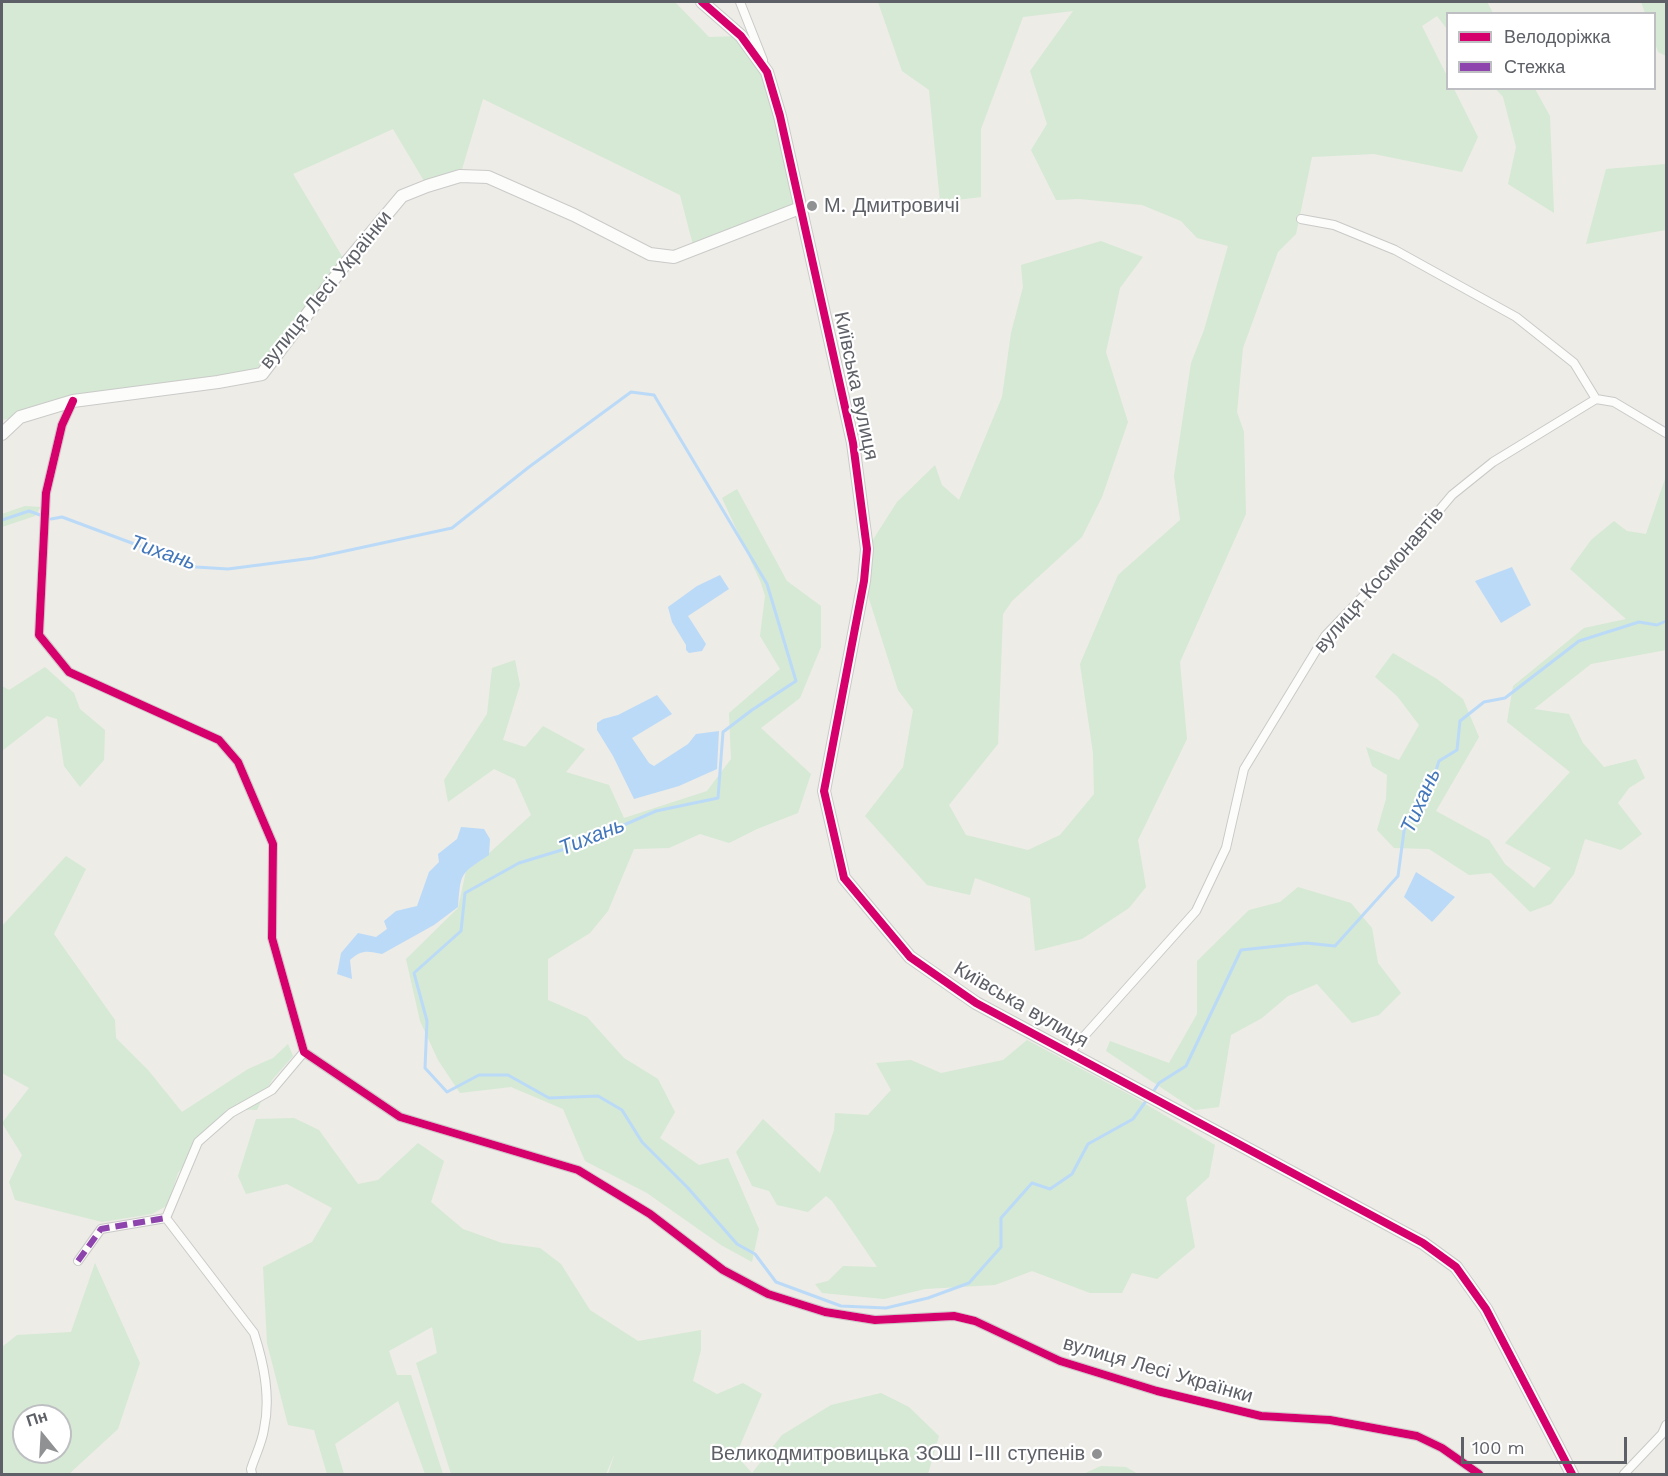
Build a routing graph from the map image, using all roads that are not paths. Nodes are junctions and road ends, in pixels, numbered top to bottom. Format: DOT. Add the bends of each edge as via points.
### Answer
graph roads {
  1 [pos="702,2"];
  2 [pos="740,2"];
  3 [pos="767,72"];
  4 [pos="800,208"];
  5 [pos="1301,219"];
  6 [pos="1596,399"];
  7 [pos="73,401"];
  8 [pos="1666,433"];
  9 [pos="2,434"];
  10 [pos="304,1053"];
  11 [pos="1070,1053"];
  12 [pos="166,1218"];
  13 [pos="78,1261"];
  14 [pos="1665,1432"];
  15 [pos="252,1474"];
  16 [pos="1479,1474"];
  17 [pos="1572,1474"];
  18 [pos="1624,1474"];
  1 -- 3 [label="main road, Київська вулиця" via="741,36"];
  2 -- 3 [label="street"];
  3 -- 4 [label="main road, Київська вулиця"];
  4 -- 7 [label="main road, вулиця Лесі Українки" via="674,257 650,254 488,177 460,176 402,196 346,262 262,374"];
  4 -- 11 [label="main road, Київська вулиця" via="853,443 867,549 824,791 844,878 910,957 976,1004"];
  5 -- 6 [label="street" via="1334,225 1395,250 1516,317 1574,363"];
  6 -- 8 [label="street" via="1614,402"];
  6 -- 11 [label="street, вулиця Космонавтів" via="1493,462 1452,495 1394,564 1325,636 1244,769 1226,848 1196,911"];
  7 -- 9 [label="main road, вулиця Лесі Українки" via="20,417"];
  7 -- 10 [label="street" via="62,425 46,493 39,635 69,672 219,741 237,762 273,844 272,939"];
  10 -- 12 [label="street" via="272,1090 231,1113 198,1142"];
  10 -- 16 [label="street, вулиця Лесі Українки" via="400,1117 578,1170 650,1214 723,1270 768,1294 825,1312 875,1320 954,1316 975,1321 1060,1361 1157,1391 1261,1416 1330,1420 1417,1436"];
  11 -- 17 [label="main road, Київська вулиця" via="1422,1243 1456,1267 1485,1309"];
  12 -- 13 [label="street" via="101,1229"];
  12 -- 15 [label="street" via="254,1333 268,1399"];
  14 -- 18 [label="street"];
}
